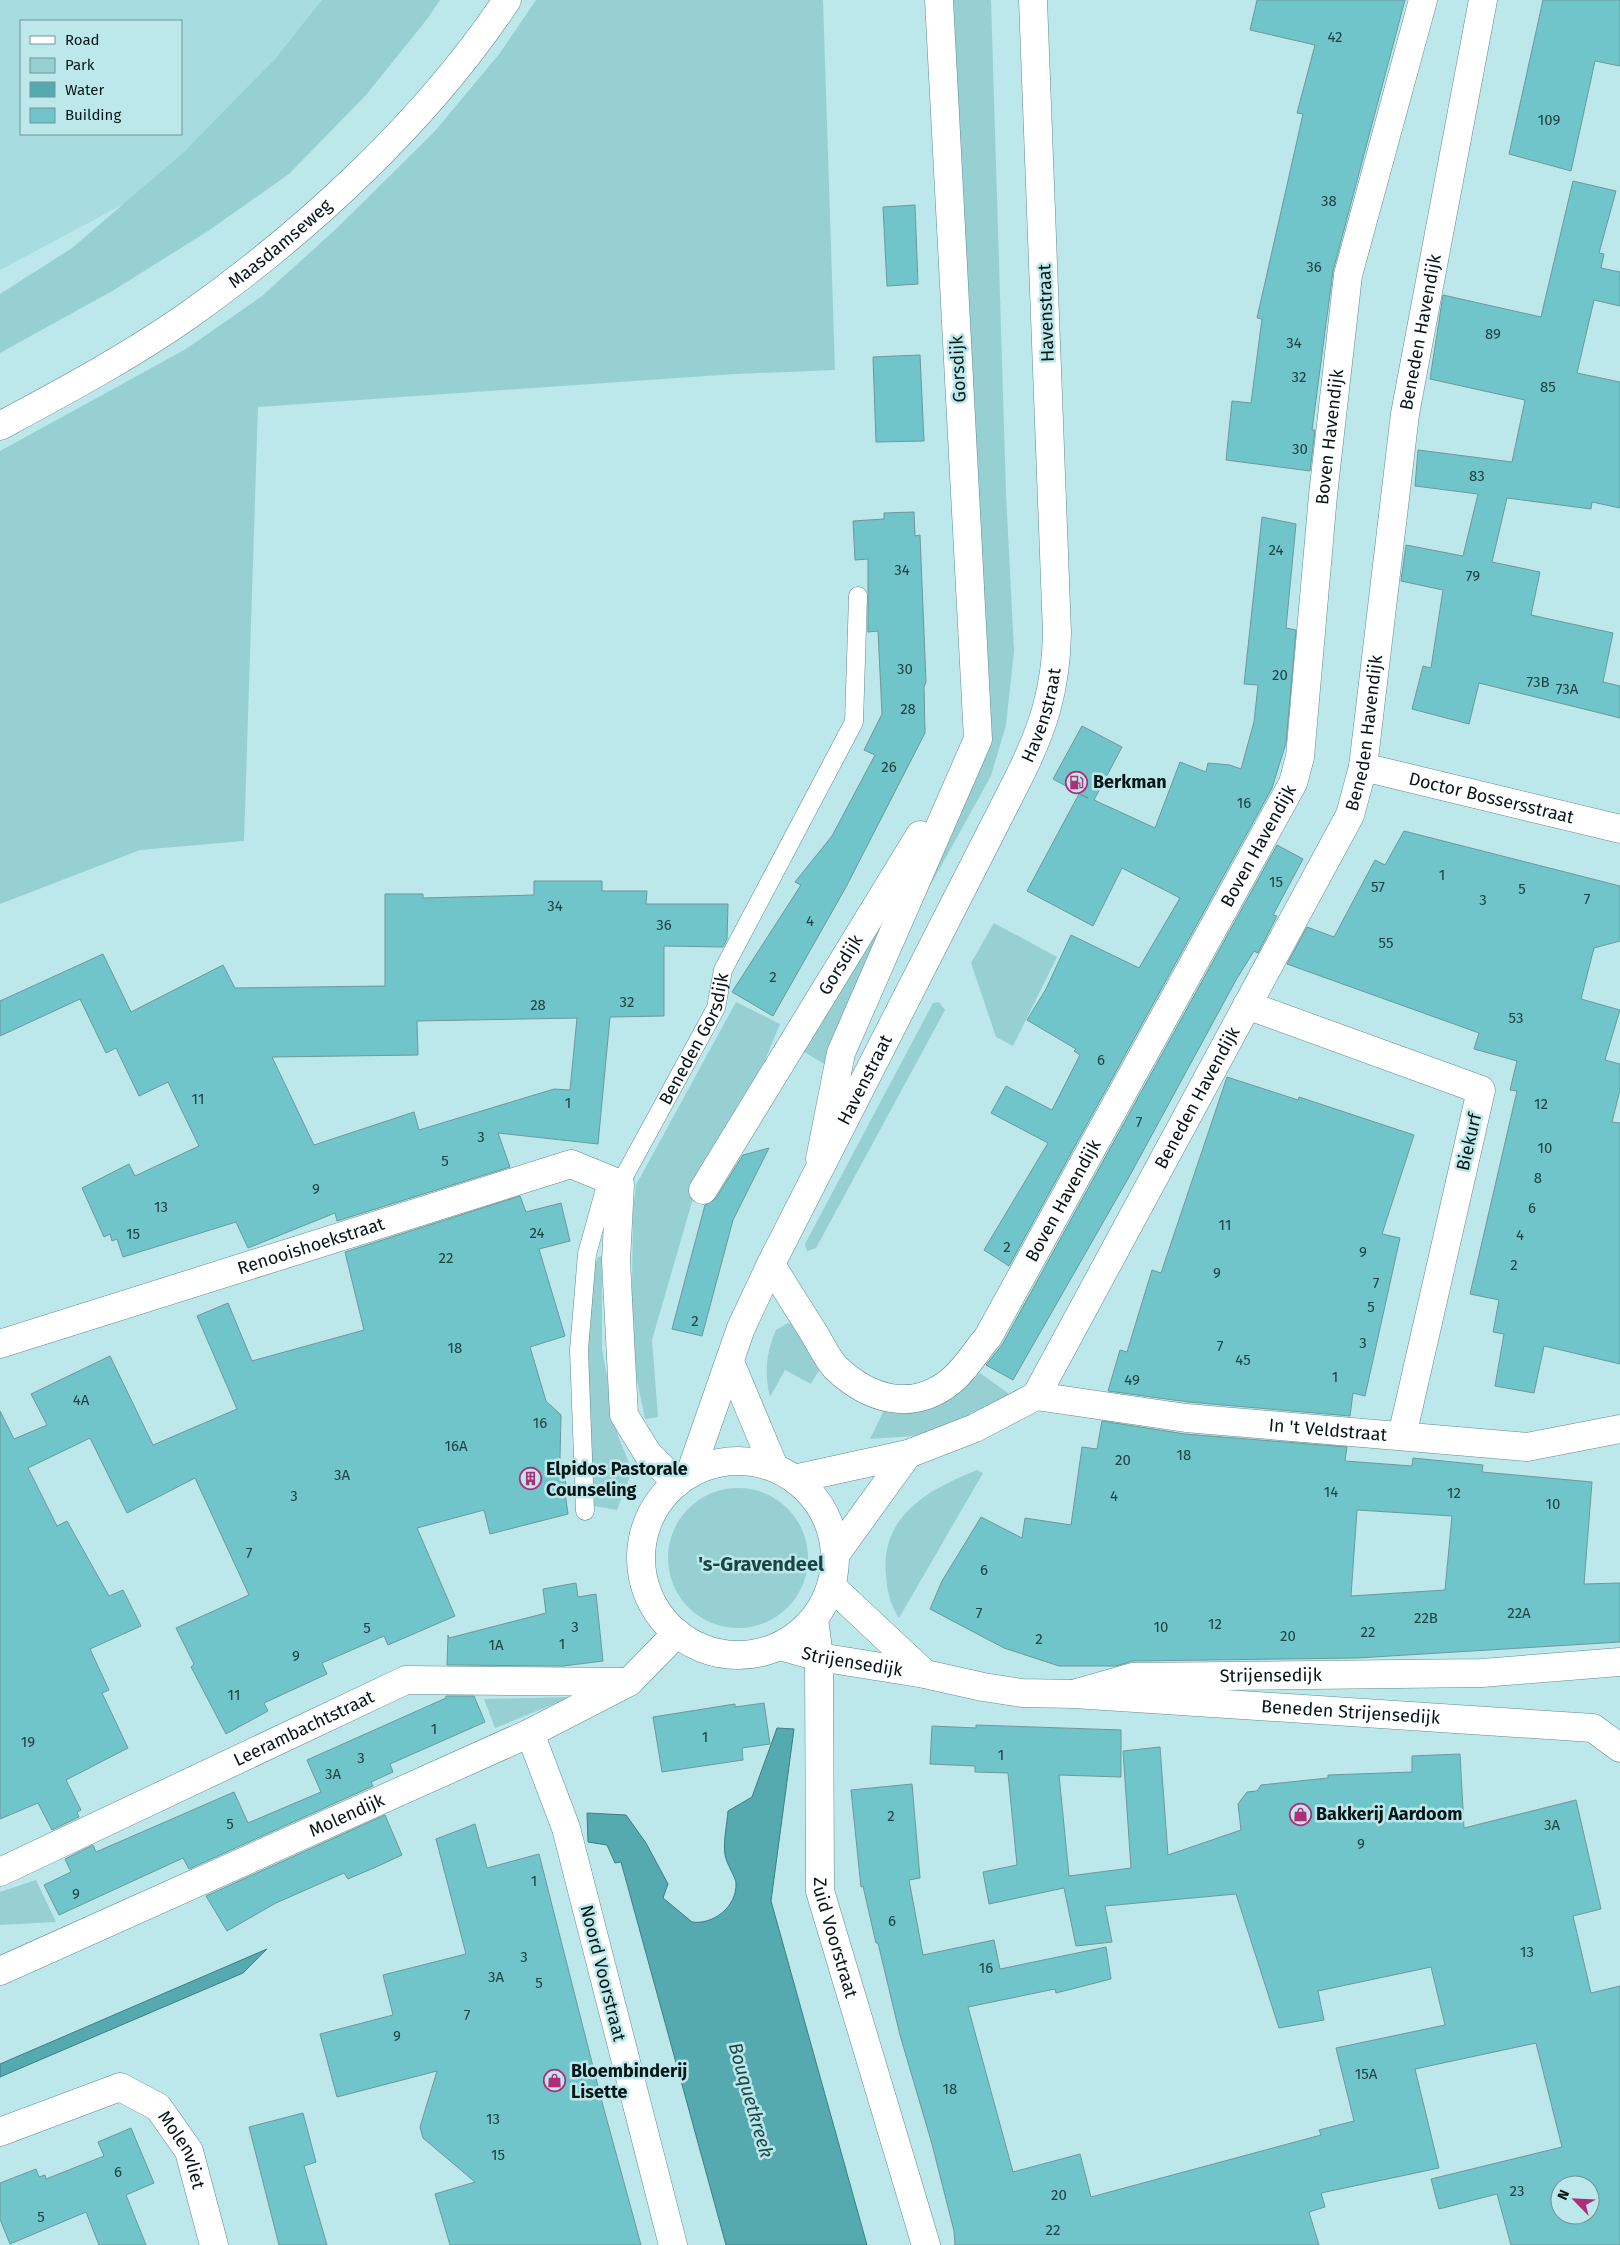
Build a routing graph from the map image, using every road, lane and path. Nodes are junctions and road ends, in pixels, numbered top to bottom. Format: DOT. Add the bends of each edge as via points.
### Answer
graph roads {
  1 [pos="508,0"];
  2 [pos="939,0"];
  3 [pos="1033,0"];
  4 [pos="1423,0"];
  5 [pos="1483,0"];
  6 [pos="0,426"];
  7 [pos="858,596"];
  8 [pos="978,739"];
  9 [pos="1363,767"];
  10 [pos="1620,828"];
  11 [pos="1247,1005"];
  12 [pos="818,1168"];
  13 [pos="614,1181"];
  14 [pos="703,1190"];
  15 [pos="771,1264"];
  16 [pos="0,1344"];
  17 [pos="730,1362"];
  18 [pos="1036,1396"];
  19 [pos="1620,1428"];
  20 [pos="1402,1436"];
  21 [pos="908,1454"];
  22 [pos="784,1473"];
  23 [pos="683,1478"];
  24 [pos="586,1511"];
  25 [pos="835,1555"];
  26 [pos="831,1586"];
  27 [pos="814,1619"];
  28 [pos="677,1633"];
  29 [pos="780,1646"];
  30 [pos="819,1657"];
  31 [pos="1620,1662"];
  32 [pos="925,1674"];
  33 [pos="629,1682"];
  34 [pos="1074,1694"];
  35 [pos="530,1733"];
  36 [pos="1620,1748"];
  37 [pos="0,1872"];
  38 [pos="0,1971"];
  39 [pos="0,2132"];
  40 [pos="214,2245"];
  41 [pos="673,2245"];
  42 [pos="926,2245"];
  1 -- 6 [label="street, Maasdamseweg" via="456,69 390,143 263,260 184,318 65,391"];
  2 -- 8 [label="street, Gorsdijk"];
  3 -- 12 [label="street, Havenstraat" via="1053,478 1057,633 1053,681 1038,739"];
  4 -- 15 [label="street, Boven Havendijk" via="1348,275 1323,495 1300,757 1293,782 988,1338 951,1381 915,1398 895,1400 875,1394 851,1380 834,1365"];
  5 -- 9 [label="street, Beneden Havendijk" via="1405,414"];
  7 -- 13 [label="lane, Beneden Gorsdijk" via="854,722 723,970 716,1008"];
  8 -- 12 [label="street, Gorsdijk" via="841,1053"];
  8 -- 14 [label="street, Gorsdijk"];
  9 -- 10 [label="street, Doctor Bossersstraat"];
  9 -- 11 [label="street, Beneden Havendijk" via="1350,815"];
  11 -- 18 [label="street, Beneden Havendijk"];
  11 -- 20 [label="street, Biekurf" via="1481,1090"];
  12 -- 15 [label="street, Havenstraat"];
  13 -- 16 [label="street, Renooishoekstraat" via="571,1164"];
  13 -- 23 [label="street, Beneden Gorsdijk" via="624,1415 648,1454"];
  13 -- 24 [label="lane, Beneden Gorsdijk" via="587,1254 579,1350"];
  15 -- 17 [label="street, Havenstraat" via="741,1328"];
  17 -- 22 [label="street"];
  17 -- 23 [label="street, Havenstraat"];
  18 -- 20 [label="street, In 't Veldstraat" via="1186,1418"];
  18 -- 21 [label="street" via="975,1428"];
  19 -- 20 [label="street, In 't Veldstraat" via="1527,1447"];
  21 -- 22 [label="street"];
  21 -- 25 [label="street"];
  22 -- 23 [label="street" via="753,1462 731,1461"];
  22 -- 25 [label="street" via="819,1504 833,1537"];
  23 -- 28 [label="street" via="660,1502 647,1525 642,1559 643,1576 652,1600 665,1622"];
  25 -- 26 [label="street"];
  26 -- 27 [label="street"];
  26 -- 32 [label="street, Strijensedijk"];
  27 -- 29 [label="street"];
  27 -- 30 [label="street, Zuid Voorstraat"];
  28 -- 29 [label="street" via="704,1649 727,1654 750,1654"];
  28 -- 33 [label="street, Molendijk"];
  29 -- 30 [label="street, Strijensedijk"];
  30 -- 32 [label="street, Strijensedijk"];
  30 -- 42 [label="street, Zuid Voorstraat" via="820,1891"];
  31 -- 34 [label="street, Strijensedijk" via="1482,1673 1133,1677"];
  32 -- 34 [label="street, Strijensedijk" via="1022,1693"];
  33 -- 35 [label="street, Molendijk"];
  33 -- 37 [label="street, Leerambachtstraat" via="406,1680"];
  34 -- 36 [label="street, Beneden Strijensedijk" via="1594,1728"];
  35 -- 38 [label="street, Molendijk"];
  35 -- 41 [label="street, Noord Voorstraat" via="566,1828"];
  39 -- 40 [label="street, Molenvliet" via="120,2087 158,2107 189,2150"];
}
